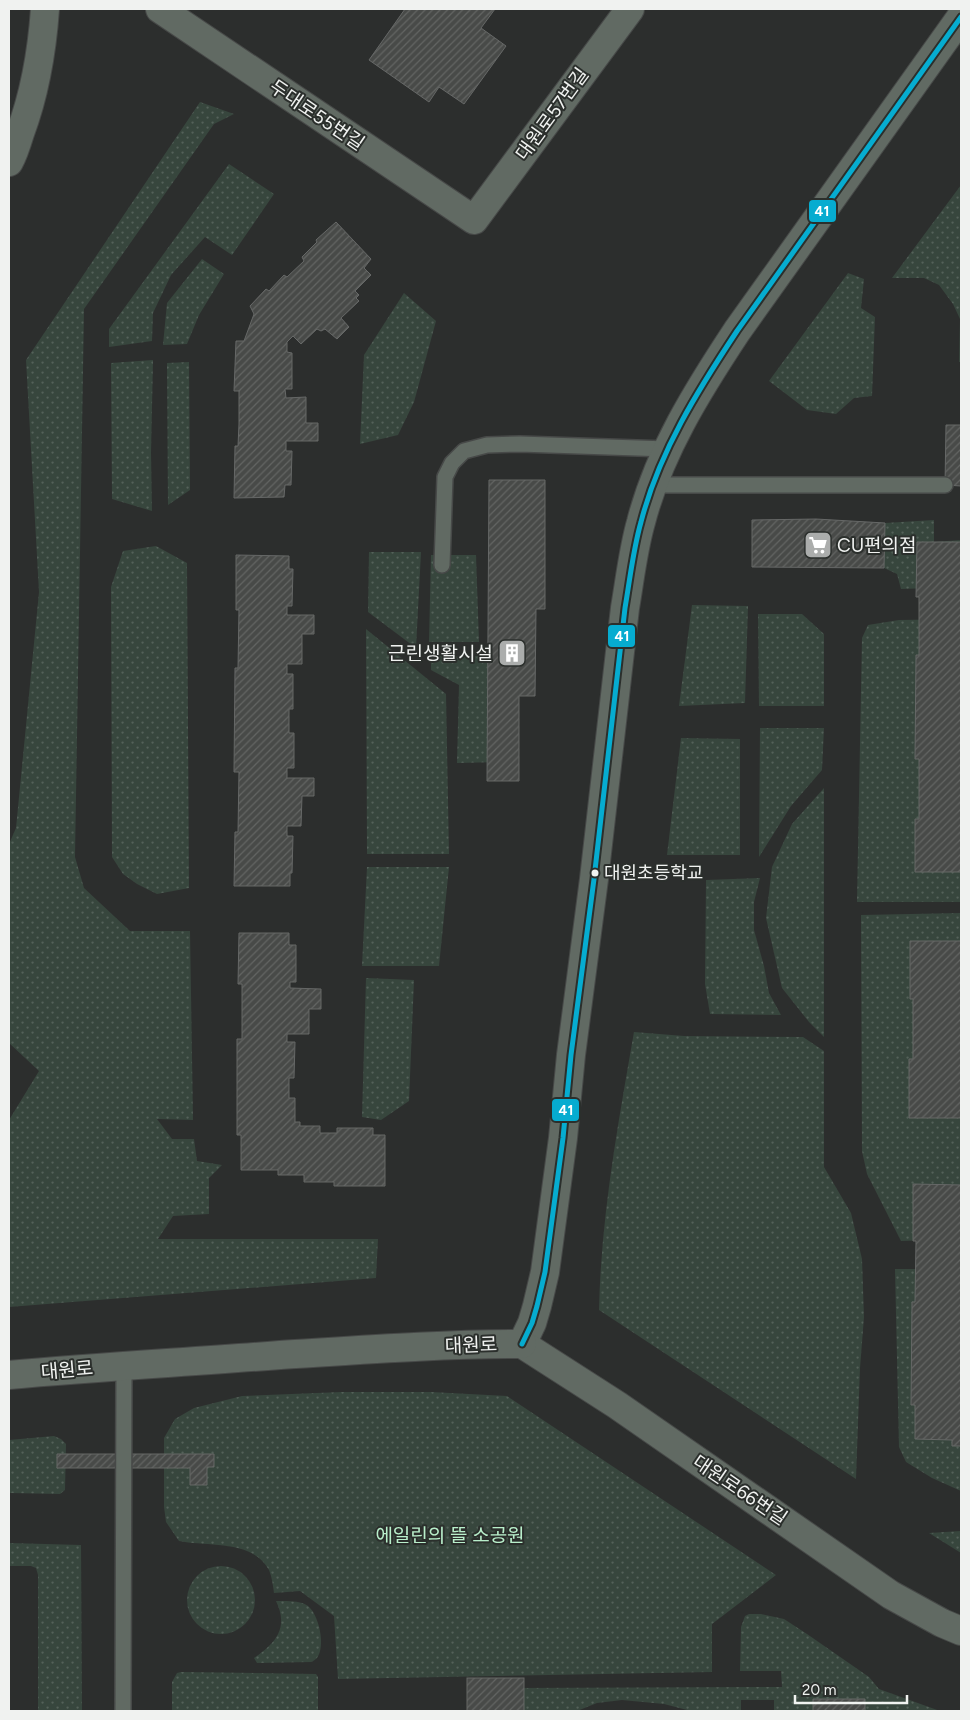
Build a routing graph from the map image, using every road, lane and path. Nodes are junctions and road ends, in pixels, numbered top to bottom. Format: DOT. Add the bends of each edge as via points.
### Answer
graph roads {
  1 [pos="45,9"];
  2 [pos="160,9"];
  3 [pos="630,9"];
  4 [pos="961,17"];
  5 [pos="9,162"];
  6 [pos="474,220"];
  7 [pos="667,449"];
  8 [pos="654,485"];
  9 [pos="945,485"];
  10 [pos="442,565"];
  11 [pos="522,1344"];
  12 [pos="124,1365"];
  13 [pos="9,1375"];
  14 [pos="961,1630"];
  15 [pos="124,1711"];
  1 -- 5 [label="street" via="29,108"];
  2 -- 6 [label="street, 두대로55번길"];
  3 -- 6 [label="street, 대원로57번길"];
  4 -- 7 [label="street, 대원로" via="737,331 687,408"];
  7 -- 8 [label="street, 대원로"];
  7 -- 10 [label="lane" via="520,444 487,445 464,451 452,463 445,477"];
  8 -- 9 [label="lane"];
  8 -- 11 [label="street, 대원로" via="641,520 632,564 545,1272 532,1323"];
  11 -- 12 [label="street, 대원로" via="464,1344"];
  11 -- 14 [label="street, 대원로66번길" via="617,1405 891,1595"];
  12 -- 13 [label="street, 대원로"];
  12 -- 15 [label="lane"];
}
